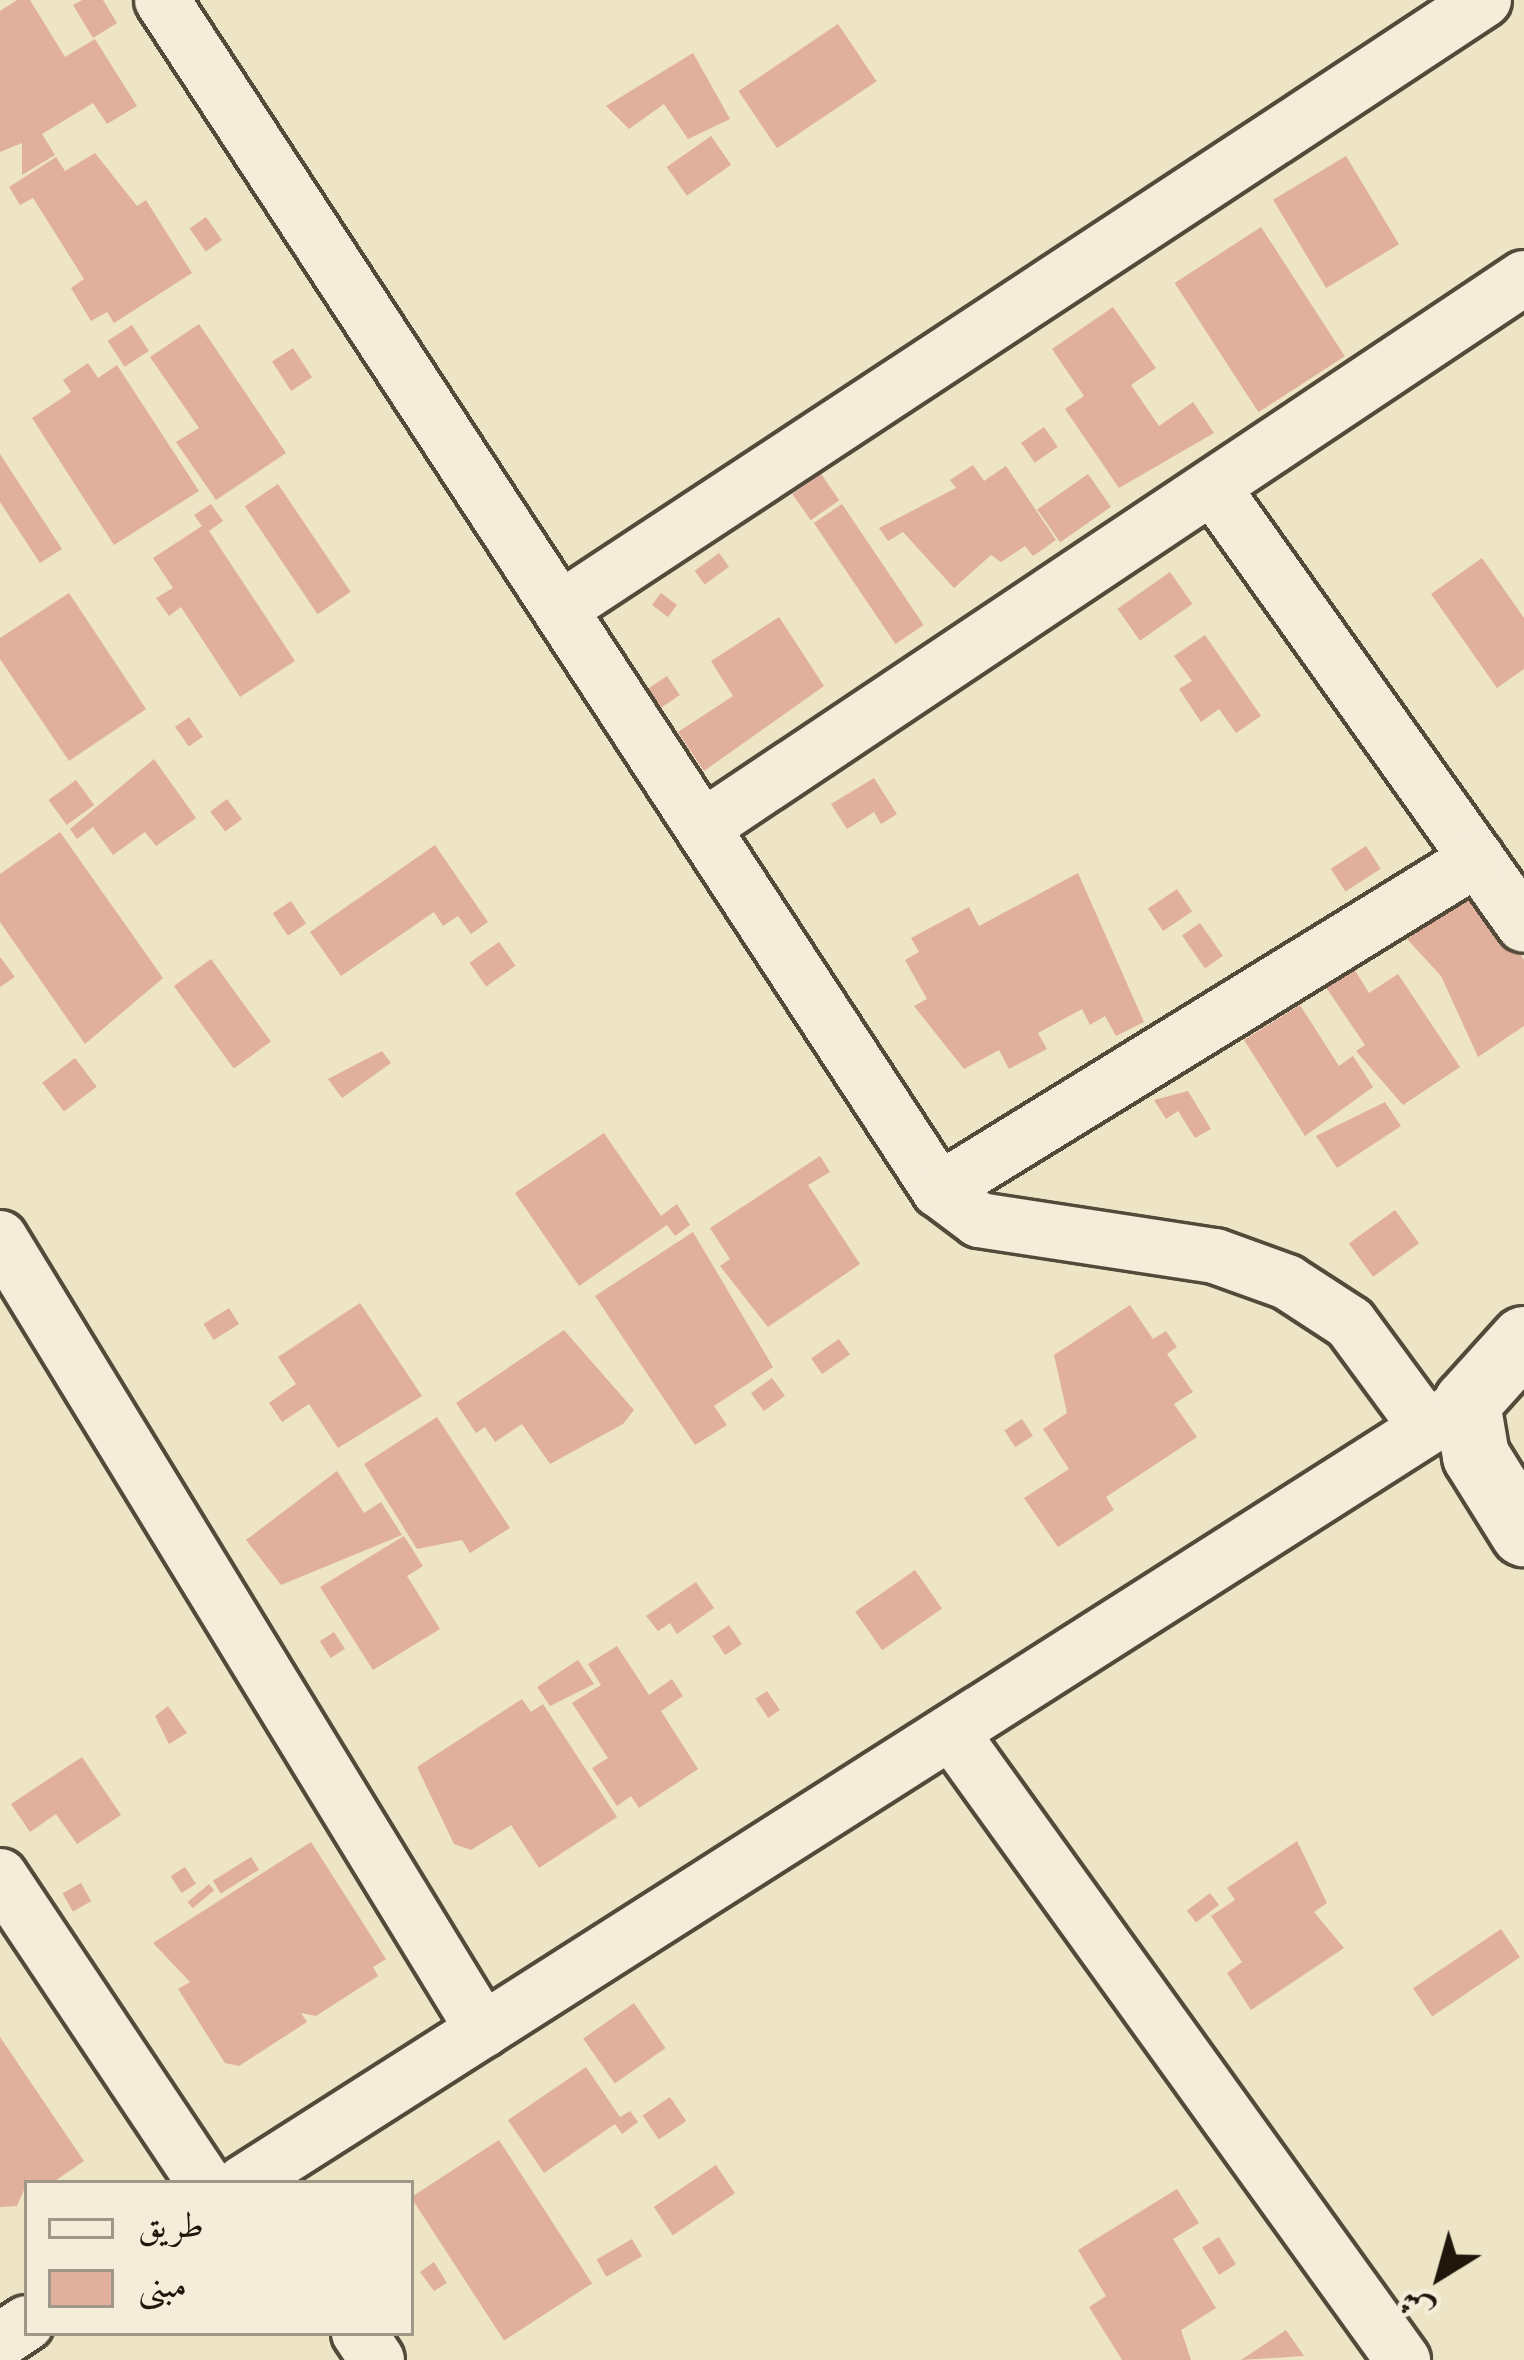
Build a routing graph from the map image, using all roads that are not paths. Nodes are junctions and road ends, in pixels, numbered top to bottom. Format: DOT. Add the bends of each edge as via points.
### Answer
graph roads {
  1 [pos="162,0"];
  2 [pos="1484,0"];
  3 [pos="1524,278"];
  4 [pos="1216,492"];
  5 [pos="563,607"];
  6 [pos="706,825"];
  7 [pos="1478,859"];
  8 [pos="1524,925"];
  9 [pos="939,1190"];
  10 [pos="0,1238"];
  11 [pos="1524,1340"];
  12 [pos="1447,1416"];
  13 [pos="1524,1533"];
  14 [pos="951,1732"];
  15 [pos="0,1876"];
  16 [pos="483,2030"];
  17 [pos="239,2180"];
  18 [pos="242,2180"];
  19 [pos="1403,2360"];
  1 -- 5 [label="street"];
  2 -- 5 [label="street"];
  3 -- 4 [label="street"];
  4 -- 6 [label="street"];
  4 -- 7 [label="street"];
  5 -- 6 [label="street"];
  6 -- 9 [label="street"];
  7 -- 8 [label="street"];
  7 -- 9 [label="street"];
  9 -- 12 [label="street" via="979,1220 1215,1256 1287,1282 1350,1323"];
  10 -- 16 [label="street"];
  11 -- 12 [label="street"];
  12 -- 13 [label="street"];
  12 -- 14 [label="street"];
  14 -- 16 [label="street"];
  14 -- 19 [label="street"];
  15 -- 17 [label="street"];
  16 -- 18 [label="street"];
}
